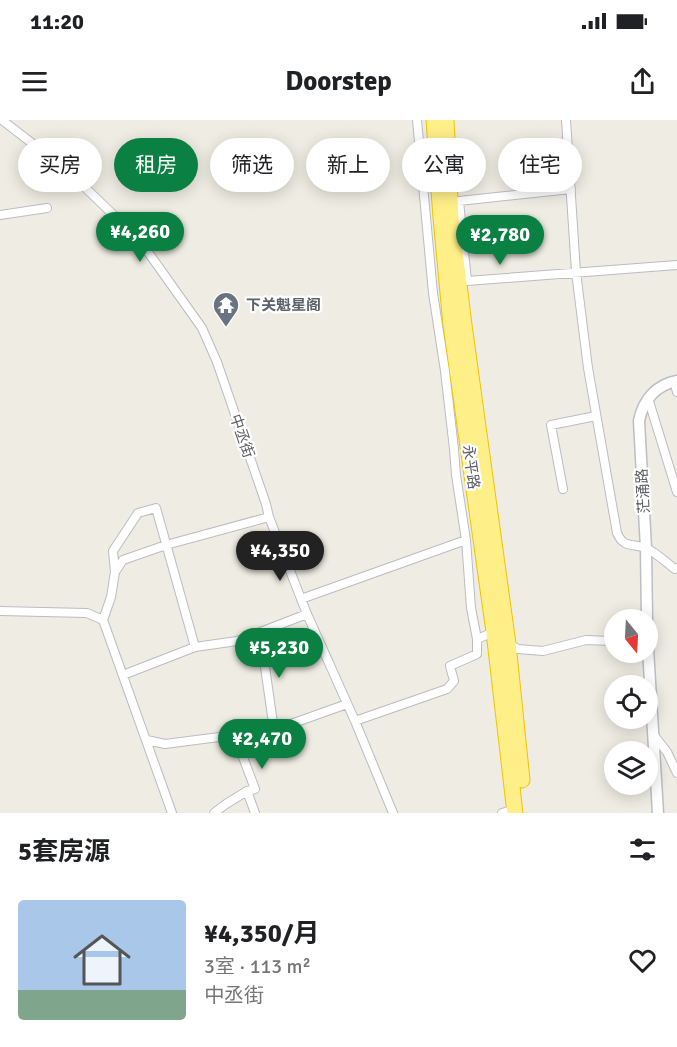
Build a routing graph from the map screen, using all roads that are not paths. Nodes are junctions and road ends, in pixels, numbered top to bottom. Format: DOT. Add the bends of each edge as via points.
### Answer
graph roads {
  1 [pos="2,120"];
  2 [pos="417,120"];
  3 [pos="434,120"];
  4 [pos="446,120"];
  5 [pos="566,120"];
  6 [pos="567,138"];
  7 [pos="543,192"];
  8 [pos="571,192"];
  9 [pos="47,208"];
  10 [pos="0,215"];
  11 [pos="677,266"];
  12 [pos="576,272"];
  13 [pos="676,384"];
  14 [pos="648,398"];
  15 [pos="596,416"];
  16 [pos="563,489"];
  17 [pos="677,492"];
  18 [pos="269,517"];
  19 [pos="466,540"];
  20 [pos="166,545"];
  21 [pos="646,548"];
  22 [pos="677,568"];
  23 [pos="115,572"];
  24 [pos="301,599"];
  25 [pos="647,609"];
  26 [pos="0,611"];
  27 [pos="307,614"];
  28 [pos="103,620"];
  29 [pos="260,632"];
  30 [pos="477,639"];
  31 [pos="499,641"];
  32 [pos="604,641"];
  33 [pos="195,647"];
  34 [pos="649,663"];
  35 [pos="123,675"];
  36 [pos="347,704"];
  37 [pos="355,721"];
  38 [pos="274,730"];
  39 [pos="653,734"];
  40 [pos="235,736"];
  41 [pos="147,740"];
  42 [pos="677,773"];
  43 [pos="247,791"];
  44 [pos="514,812"];
  45 [pos="172,813"];
  46 [pos="214,813"];
  47 [pos="255,813"];
  48 [pos="393,813"];
  49 [pos="658,813"];
  1 -- 18 [label="street, 中丞街" via="68,171 127,228 202,328"];
  2 -- 19 [label="street" via="433,293"];
  3 -- 31 [label="highway, 永平路" via="451,325"];
  4 -- 31 [label="highway, 永平路" via="451,219"];
  5 -- 6 [label="street"];
  7 -- 12 [label="street" via="459,201 467,281"];
  8 -- 12 [label="street"];
  9 -- 10 [label="street"];
  11 -- 12 [label="street"];
  12 -- 15 [label="street"];
  13 -- 14 [label="street" via="660,387"];
  14 -- 17 [label="street"];
  14 -- 21 [label="street, 茫涌路" via="639,420"];
  15 -- 16 [label="street" via="551,425"];
  15 -- 21 [label="street" via="616,533 628,545"];
  18 -- 20 [label="street"];
  18 -- 24 [label="street, 中丞街"];
  19 -- 24 [label="street"];
  19 -- 30 [label="street"];
  20 -- 23 [label="street" via="123,560"];
  20 -- 23 [label="street" via="156,508 138,513 113,551"];
  20 -- 33 [label="street"];
  21 -- 22 [label="street"];
  21 -- 25 [label="street, 茫涌路"];
  23 -- 28 [label="street"];
  24 -- 27 [label="street, 中丞街"];
  26 -- 28 [label="street" via="87,613"];
  27 -- 29 [label="street"];
  27 -- 36 [label="street, 中丞街"];
  28 -- 35 [label="street"];
  29 -- 33 [label="street" via="237,641"];
  29 -- 38 [label="street"];
  30 -- 31 [label="street"];
  30 -- 37 [label="street" via="477,654 450,666 454,681 447,689"];
  31 -- 32 [label="street" via="518,649 543,651 586,640"];
  31 -- 44 [label="highway, 永平路"];
  33 -- 35 [label="street"];
  34 -- 39 [label="street"];
  35 -- 41 [label="street"];
  36 -- 37 [label="street, 中丞街"];
  36 -- 38 [label="street"];
  37 -- 48 [label="street, 中丞街"];
  38 -- 40 [label="street"];
  39 -- 42 [label="street"];
  39 -- 49 [label="street"];
  40 -- 41 [label="street" via="165,744"];
  40 -- 43 [label="street" via="255,789"];
  41 -- 45 [label="street"];
  43 -- 46 [label="street"];
  43 -- 47 [label="street"];
}
